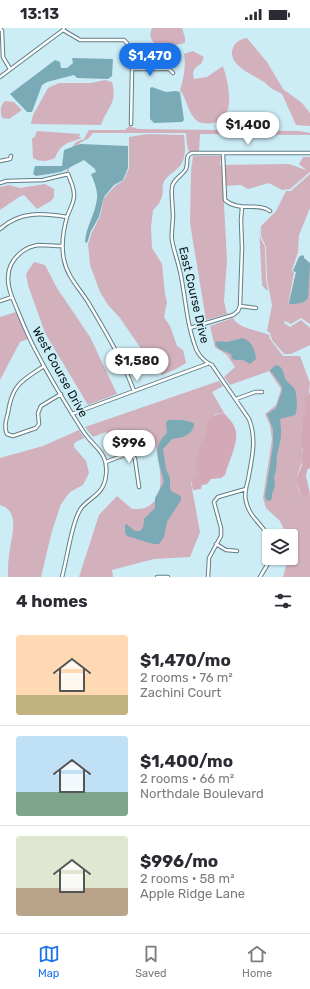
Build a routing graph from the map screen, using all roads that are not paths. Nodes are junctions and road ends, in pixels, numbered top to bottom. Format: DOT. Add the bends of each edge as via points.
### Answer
graph roads {
  1 [pos="0,28"];
  2 [pos="63,29"];
  3 [pos="10,69"];
  4 [pos="132,69"];
  5 [pos="173,73"];
  6 [pos="0,77"];
  7 [pos="132,124"];
  8 [pos="310,153"];
  9 [pos="223,154"];
  10 [pos="11,156"];
  11 [pos="0,161"];
  12 [pos="0,183"];
  13 [pos="242,207"];
  14 [pos="270,211"];
  15 [pos="67,217"];
  16 [pos="0,230"];
  17 [pos="62,246"];
  18 [pos="12,297"];
  19 [pos="0,301"];
  20 [pos="240,306"];
  21 [pos="256,308"];
  22 [pos="190,328"];
  23 [pos="207,364"];
  24 [pos="44,366"];
  25 [pos="134,391"];
  26 [pos="262,392"];
  27 [pos="61,394"];
  28 [pos="236,399"];
  29 [pos="72,414"];
  30 [pos="106,462"];
  31 [pos="139,487"];
  32 [pos="246,489"];
  33 [pos="265,529"];
  34 [pos="216,544"];
  35 [pos="237,551"];
  36 [pos="267,565"];
  37 [pos="62,577"];
  38 [pos="157,577"];
  39 [pos="168,577"];
  40 [pos="208,577"];
  41 [pos="260,577"];
  1 -- 3 [label="street" via="3,57"];
  2 -- 3 [label="street"];
  2 -- 4 [label="street" via="80,40 124,40 128,43"];
  3 -- 6 [label="street"];
  4 -- 5 [label="street" via="169,70"];
  4 -- 7 [label="street"];
  8 -- 9 [label="street"];
  9 -- 13 [label="street" via="225,200 229,204"];
  9 -- 22 [label="street, East Course Drive" via="189,154 186,169 172,187 172,233"];
  10 -- 11 [label="street" via="10,159"];
  12 -- 15 [label="street" via="43,180 68,174 74,201"];
  13 -- 14 [label="street" via="264,208"];
  13 -- 20 [label="street"];
  15 -- 16 [label="street" via="29,214"];
  15 -- 17 [label="street"];
  17 -- 18 [label="street, West Course Drive" via="36,245 18,255 8,270 8,288"];
  17 -- 25 [label="street" via="68,273 120,358"];
  18 -- 19 [label="street"];
  18 -- 24 [label="street, West Course Drive"];
  20 -- 21 [label="street"];
  20 -- 22 [label="street" via="233,315"];
  22 -- 23 [label="street, East Course Drive" via="197,350"];
  23 -- 25 [label="street"];
  23 -- 28 [label="street, East Course Drive" via="212,365"];
  24 -- 27 [label="street, West Course Drive"];
  24 -- 27 [label="street" via="24,378 14,389 5,429 7,434 13,436 36,428 41,406"];
  25 -- 29 [label="street"];
  26 -- 28 [label="street"];
  27 -- 29 [label="street, West Course Drive"];
  28 -- 32 [label="street, East Course Drive" via="249,418 254,435"];
  29 -- 30 [label="street, West Course Drive" via="84,434 102,452"];
  30 -- 31 [label="street" via="127,454 133,455"];
  30 -- 37 [label="street" via="106,475 102,487 75,518"];
  32 -- 33 [label="street, East Course Drive" via="248,510"];
  32 -- 34 [label="street" via="218,497 214,502 221,528 221,536"];
  34 -- 35 [label="street" via="226,550"];
  34 -- 40 [label="street" via="209,558"];
  36 -- 41 [label="street"];
  38 -- 39 [label="street"];
}
